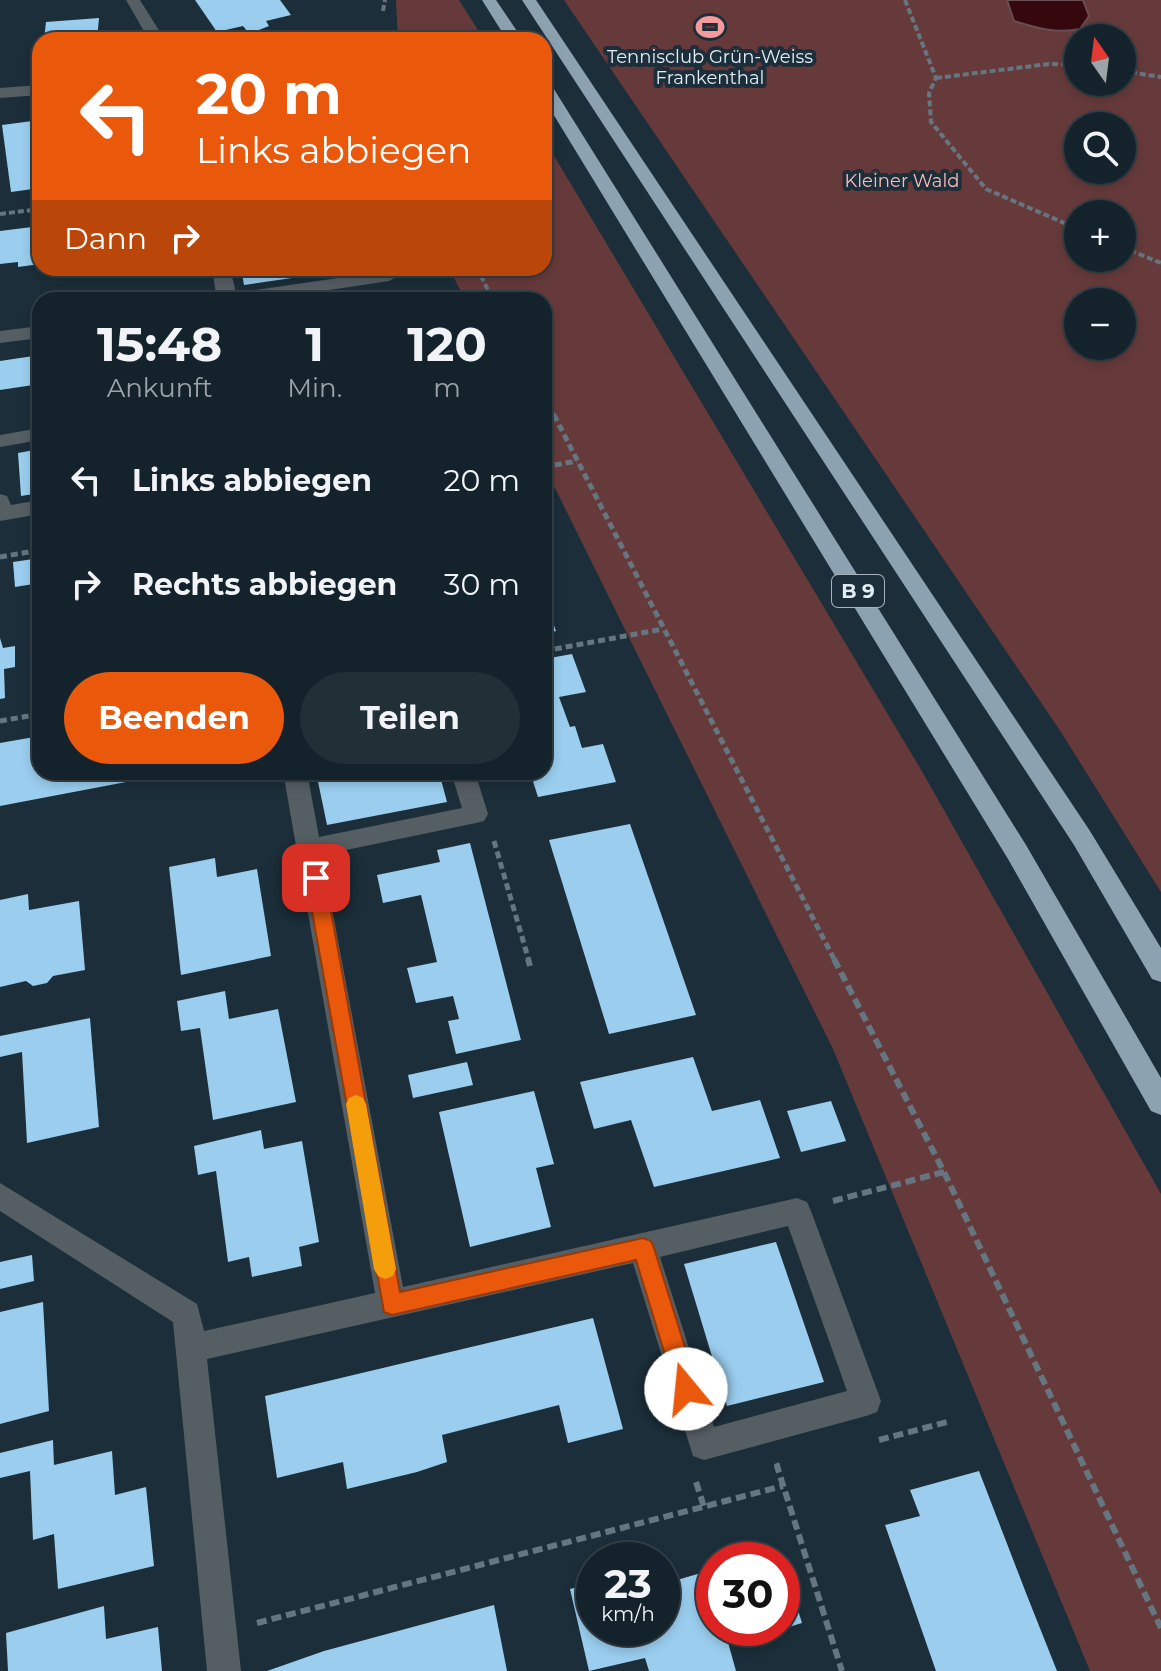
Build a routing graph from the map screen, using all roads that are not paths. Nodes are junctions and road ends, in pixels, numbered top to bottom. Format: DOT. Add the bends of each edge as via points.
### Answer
graph roads {
  1 [pos="133,0"];
  2 [pos="489,0"];
  3 [pos="529,0"];
  4 [pos="152,32"];
  5 [pos="510,32"];
  6 [pos="550,32"];
  7 [pos="552,35"];
  8 [pos="32,91"];
  9 [pos="0,93"];
  10 [pos="552,99"];
  11 [pos="389,276"];
  12 [pos="281,292"];
  13 [pos="32,333"];
  14 [pos="0,337"];
  15 [pos="32,435"];
  16 [pos="0,441"];
  17 [pos="0,501"];
  18 [pos="32,508"];
  19 [pos="297,780"];
  20 [pos="465,780"];
  21 [pos="310,848"];
  22 [pos="1161,971"];
  23 [pos="1161,1103"];
  24 [pos="0,1196"];
  25 [pos="643,1248"];
  26 [pos="392,1305"];
  27 [pos="191,1348"];
  28 [pos="224,1671"];
  1 -- 4 [label="street"];
  2 -- 5 [label="highway"];
  3 -- 6 [label="highway, B 9"];
  7 -- 22 [label="highway, B 9" via="1082,838"];
  8 -- 9 [label="street"];
  10 -- 23 [label="highway, B 9" via="1001,825"];
  11 -- 12 [label="street"];
  13 -- 14 [label="street"];
  15 -- 16 [label="street"];
  17 -- 18 [label="street" via="1,514"];
  19 -- 21 [label="street"];
  20 -- 21 [label="street" via="476,814"];
  21 -- 26 [label="street"];
  24 -- 27 [label="street" via="187,1314"];
  25 -- 25 [label="street" via="797,1211 866,1401 704,1445"];
  25 -- 26 [label="street"];
  26 -- 27 [label="street"];
  27 -- 28 [label="street"];
}
